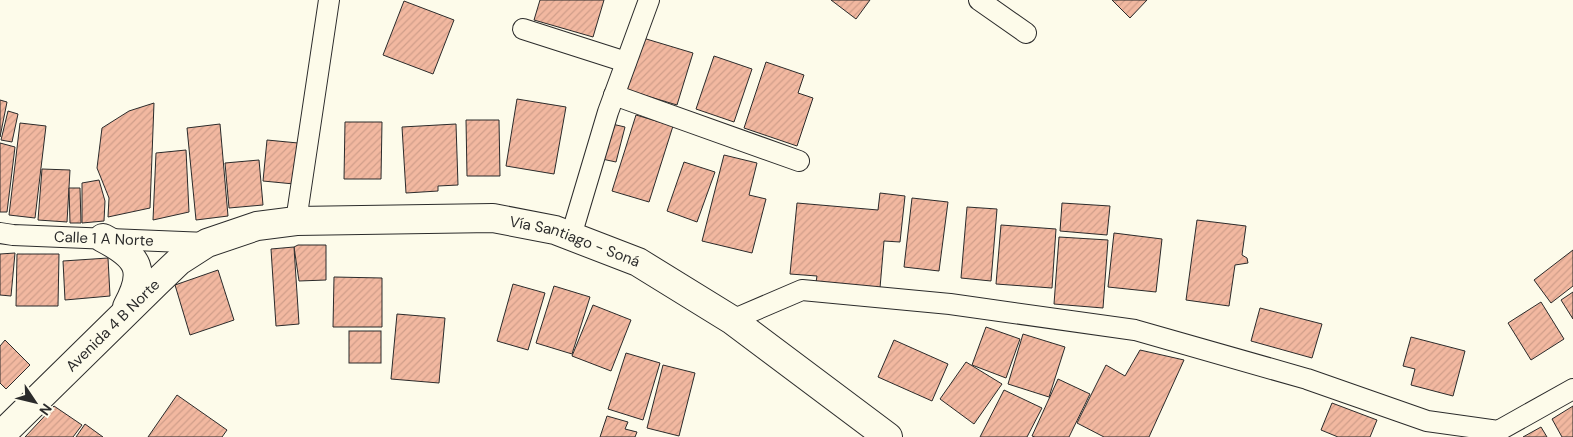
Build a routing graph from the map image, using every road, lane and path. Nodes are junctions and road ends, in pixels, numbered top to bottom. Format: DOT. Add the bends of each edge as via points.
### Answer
graph roads {
  1 [pos="329,0"];
  2 [pos="649,0"];
  3 [pos="979,0"];
  4 [pos="523,28"];
  5 [pos="1026,33"];
  6 [pos="626,62"];
  7 [pos="614,96"];
  8 [pos="799,160"];
  9 [pos="296,220"];
  10 [pos="0,234"];
  11 [pos="571,236"];
  12 [pos="103,238"];
  13 [pos="208,243"];
  14 [pos="123,315"];
  15 [pos="732,320"];
  16 [pos="1573,389"];
  17 [pos="0,436"];
  18 [pos="888,437"];
  1 -- 9 [label="street"];
  2 -- 6 [label="street"];
  3 -- 5 [label="street"];
  4 -- 6 [label="street"];
  6 -- 7 [label="street"];
  7 -- 8 [label="street"];
  7 -- 11 [label="street"];
  9 -- 11 [label="main road, Vía Santiago - Soná" via="493,218"];
  9 -- 13 [label="main road, Vía Santiago - Soná" via="257,226"];
  10 -- 12 [label="street, Calle 1 A Norte"];
  11 -- 15 [label="main road, Vía Santiago - Soná" via="638,262"];
  12 -- 13 [label="street, Calle 1 A Norte"];
  12 -- 14 [label="main road" via="131,256 136,265 138,278 134,294"];
  13 -- 14 [label="main road, Avenida 4 B Norte" via="179,261"];
  14 -- 17 [label="main road, Avenida 4 B Norte"];
  15 -- 16 [label="street" via="802,290 950,304 1135,330 1307,379 1427,421 1498,431"];
  15 -- 18 [label="main road, Vía Santiago - Soná"];
}
